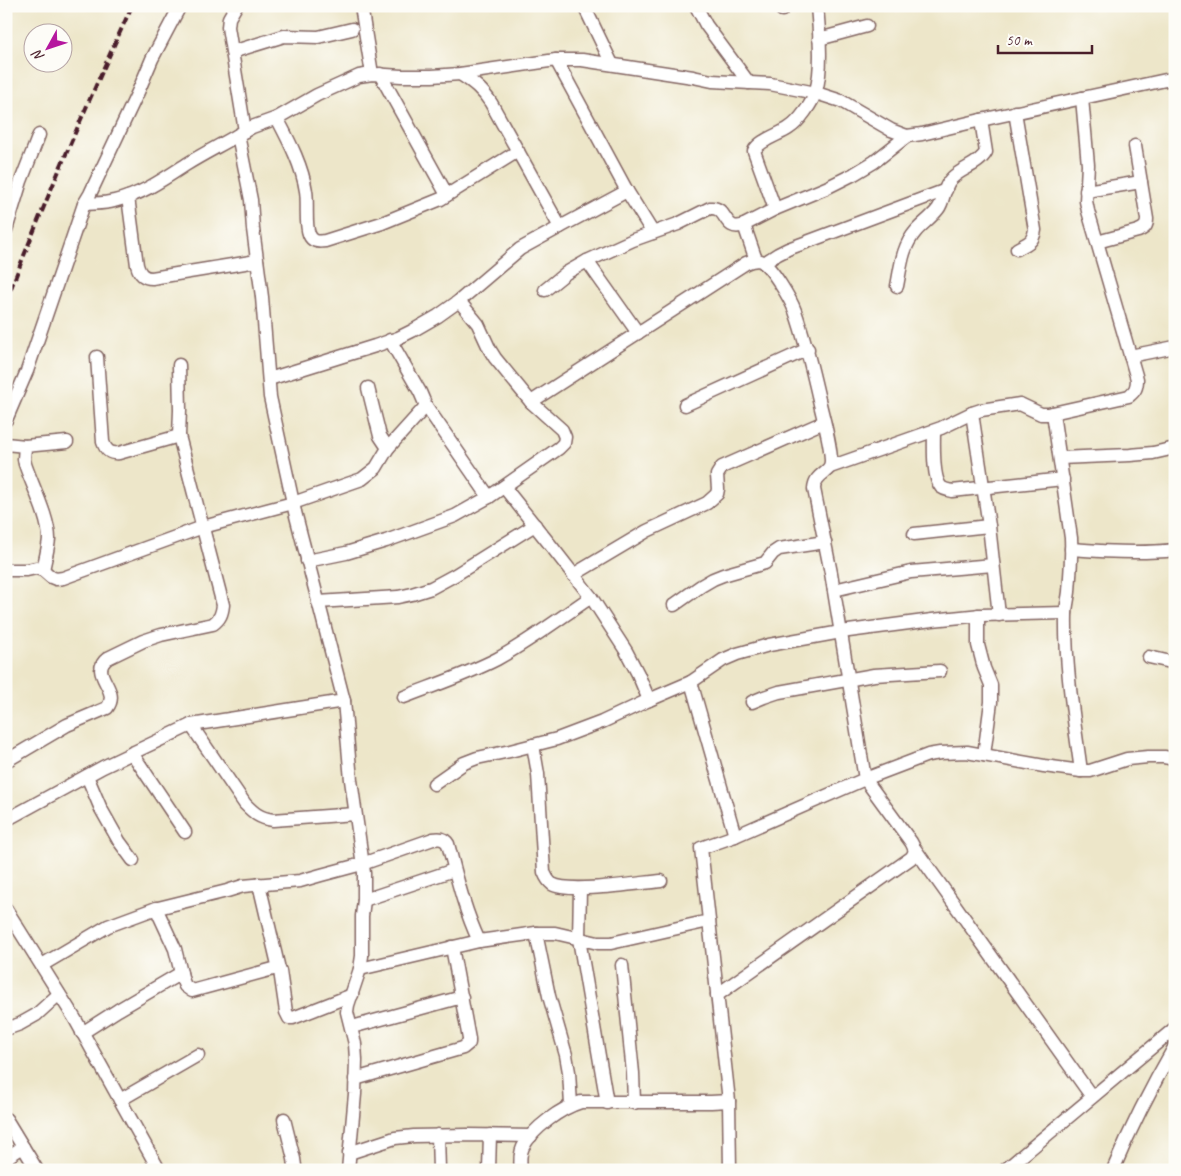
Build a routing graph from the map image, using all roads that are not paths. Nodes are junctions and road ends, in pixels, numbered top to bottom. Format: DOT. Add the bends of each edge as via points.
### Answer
graph roads {
  1 [pos="180,6"];
  2 [pos="236,6"];
  3 [pos="361,6"];
  4 [pos="584,6"];
  5 [pos="696,6"];
  6 [pos="817,6"];
  7 [pos="867,26"];
  8 [pos="352,29"];
  9 [pos="819,39"];
  10 [pos="232,52"];
  11 [pos="556,60"];
  12 [pos="612,64"];
  13 [pos="376,74"];
  14 [pos="460,74"];
  15 [pos="1175,78"];
  16 [pos="748,83"];
  17 [pos="816,93"];
  18 [pos="1082,98"];
  19 [pos="1015,112"];
  20 [pos="277,118"];
  21 [pos="981,120"];
  22 [pos="241,133"];
  23 [pos="39,135"];
  24 [pos="907,136"];
  25 [pos="1135,146"];
  26 [pos="518,152"];
  27 [pos="1141,182"];
  28 [pos="946,190"];
  29 [pos="627,191"];
  30 [pos="1086,191"];
  31 [pos="447,195"];
  32 [pos="128,197"];
  33 [pos="84,204"];
  34 [pos="775,209"];
  35 [pos="744,225"];
  36 [pos="560,227"];
  37 [pos="6,230"];
  38 [pos="652,233"];
  39 [pos="1097,242"];
  40 [pos="1017,249"];
  41 [pos="257,261"];
  42 [pos="588,261"];
  43 [pos="760,262"];
  44 [pos="897,286"];
  45 [pos="544,290"];
  46 [pos="459,301"];
  47 [pos="638,332"];
  48 [pos="390,340"];
  49 [pos="1175,347"];
  50 [pos="808,349"];
  51 [pos="1130,356"];
  52 [pos="96,357"];
  53 [pos="179,365"];
  54 [pos="269,379"];
  55 [pos="368,388"];
  56 [pos="531,402"];
  57 [pos="686,405"];
  58 [pos="426,406"];
  59 [pos="972,413"];
  60 [pos="1053,413"];
  61 [pos="6,420"];
  62 [pos="824,422"];
  63 [pos="934,431"];
  64 [pos="179,436"];
  65 [pos="67,442"];
  66 [pos="6,444"];
  67 [pos="24,446"];
  68 [pos="388,448"];
  69 [pos="1175,448"];
  70 [pos="1060,458"];
  71 [pos="830,467"];
  72 [pos="1063,479"];
  73 [pos="504,487"];
  74 [pos="984,488"];
  75 [pos="489,498"];
  76 [pos="293,503"];
  77 [pos="535,525"];
  78 [pos="989,526"];
  79 [pos="203,527"];
  80 [pos="914,534"];
  81 [pos="825,542"];
  82 [pos="1072,549"];
  83 [pos="1175,550"];
  84 [pos="307,561"];
  85 [pos="993,565"];
  86 [pos="6,570"];
  87 [pos="43,570"];
  88 [pos="573,575"];
  89 [pos="834,590"];
  90 [pos="591,597"];
  91 [pos="318,602"];
  92 [pos="674,605"];
  93 [pos="1066,613"];
  94 [pos="978,615"];
  95 [pos="998,615"];
  96 [pos="841,632"];
  97 [pos="1149,656"];
  98 [pos="1175,663"];
  99 [pos="940,671"];
  100 [pos="849,680"];
  101 [pos="691,682"];
  102 [pos="404,697"];
  103 [pos="649,700"];
  104 [pos="344,701"];
  105 [pos="752,702"];
  106 [pos="191,725"];
  107 [pos="533,745"];
  108 [pos="132,753"];
  109 [pos="984,755"];
  110 [pos="1175,759"];
  111 [pos="6,761"];
  112 [pos="1081,771"];
  113 [pos="87,776"];
  114 [pos="865,779"];
  115 [pos="434,784"];
  116 [pos="355,814"];
  117 [pos="6,820"];
  118 [pos="185,832"];
  119 [pos="735,836"];
  120 [pos="915,849"];
  121 [pos="133,860"];
  122 [pos="362,864"];
  123 [pos="454,870"];
  124 [pos="661,881"];
  125 [pos="259,884"];
  126 [pos="580,889"];
  127 [pos="364,900"];
  128 [pos="156,908"];
  129 [pos="6,909"];
  130 [pos="709,922"];
  131 [pos="536,932"];
  132 [pos="579,939"];
  133 [pos="479,941"];
  134 [pos="452,947"];
  135 [pos="42,965"];
  136 [pos="622,965"];
  137 [pos="278,969"];
  138 [pos="360,969"];
  139 [pos="181,973"];
  140 [pos="60,994"];
  141 [pos="352,995"];
  142 [pos="718,995"];
  143 [pos="462,997"];
  144 [pos="352,1027"];
  145 [pos="1175,1028"];
  146 [pos="6,1029"];
  147 [pos="82,1033"];
  148 [pos="1175,1046"];
  149 [pos="198,1055"];
  150 [pos="355,1078"];
  151 [pos="1092,1097"];
  152 [pos="120,1100"];
  153 [pos="730,1101"];
  154 [pos="634,1102"];
  155 [pos="607,1103"];
  156 [pos="571,1105"];
  157 [pos="6,1119"];
  158 [pos="284,1119"];
  159 [pos="490,1135"];
  160 [pos="438,1136"];
  161 [pos="531,1136"];
  162 [pos="23,1147"];
  163 [pos="349,1153"];
  164 [pos="6,1158"];
  165 [pos="37,1170"];
  166 [pos="159,1170"];
  167 [pos="294,1170"];
  168 [pos="348,1170"];
  169 [pos="439,1170"];
  170 [pos="489,1170"];
  171 [pos="521,1170"];
  172 [pos="730,1170"];
  173 [pos="1005,1170"];
  174 [pos="1113,1170"];
  1 -- 33 [label="street"];
  2 -- 10 [label="street" via="228,27"];
  3 -- 13 [label="street"];
  4 -- 12 [label="street"];
  5 -- 16 [label="street"];
  6 -- 9 [label="street"];
  7 -- 9 [label="street"];
  8 -- 10 [label="street" via="318,37 284,36"];
  9 -- 17 [label="street" via="820,73"];
  10 -- 22 [label="street"];
  11 -- 12 [label="street"];
  11 -- 14 [label="street"];
  11 -- 29 [label="street"];
  12 -- 16 [label="street" via="712,81"];
  13 -- 14 [label="street"];
  13 -- 20 [label="street" via="359,76"];
  13 -- 31 [label="street"];
  14 -- 26 [label="street" via="484,93"];
  15 -- 18 [label="street"];
  16 -- 17 [label="street"];
  17 -- 24 [label="street" via="842,101 890,130"];
  17 -- 34 [label="street" via="797,121 758,145 754,151"];
  18 -- 19 [label="street"];
  18 -- 30 [label="street" via="1088,165"];
  19 -- 21 [label="street"];
  19 -- 40 [label="street" via="1035,230 1031,241"];
  20 -- 22 [label="street"];
  20 -- 31 [label="street" via="304,180 309,235 314,240 325,241 382,223"];
  21 -- 24 [label="street"];
  21 -- 28 [label="street" via="984,157 954,176"];
  22 -- 32 [label="street"];
  22 -- 41 [label="street"];
  23 -- 37 [label="street"];
  24 -- 34 [label="street" via="854,174"];
  25 -- 27 [label="street"];
  26 -- 31 [label="street"];
  26 -- 36 [label="street"];
  27 -- 30 [label="street"];
  27 -- 39 [label="street" via="1147,225 1138,231"];
  28 -- 43 [label="street"];
  28 -- 44 [label="street" via="938,210 907,243"];
  29 -- 36 [label="street"];
  29 -- 38 [label="street"];
  30 -- 39 [label="street"];
  32 -- 33 [label="street" via="114,202"];
  32 -- 41 [label="street" via="137,265 147,278"];
  33 -- 61 [label="street" via="27,371"];
  34 -- 35 [label="street"];
  35 -- 38 [label="street" via="731,225 720,210 710,208"];
  35 -- 43 [label="street"];
  36 -- 46 [label="street" via="520,249"];
  38 -- 42 [label="street"];
  39 -- 51 [label="street"];
  41 -- 54 [label="street"];
  42 -- 45 [label="street"];
  42 -- 47 [label="street"];
  43 -- 47 [label="street" via="746,263"];
  43 -- 50 [label="street" via="787,294"];
  46 -- 48 [label="street" via="412,331"];
  46 -- 56 [label="street" via="478,324 495,358"];
  47 -- 56 [label="street"];
  48 -- 54 [label="street"];
  48 -- 58 [label="street"];
  49 -- 51 [label="street"];
  50 -- 57 [label="street"];
  50 -- 62 [label="street"];
  51 -- 60 [label="street" via="1137,386 1129,396"];
  52 -- 64 [label="street" via="106,449 112,454 119,453"];
  53 -- 64 [label="street"];
  54 -- 76 [label="street"];
  55 -- 68 [label="street" via="380,436"];
  56 -- 73 [label="street" via="562,430 564,443"];
  58 -- 68 [label="street"];
  58 -- 75 [label="street"];
  59 -- 60 [label="street" via="1020,404 1041,414"];
  59 -- 63 [label="street"];
  59 -- 74 [label="street"];
  60 -- 70 [label="street"];
  62 -- 71 [label="street"];
  62 -- 88 [label="street" via="722,467 717,475 717,494 707,503 647,531"];
  63 -- 71 [label="street"];
  63 -- 74 [label="street" via="936,477 941,486 952,491"];
  64 -- 79 [label="street"];
  65 -- 67 [label="street"];
  66 -- 67 [label="street"];
  67 -- 87 [label="street" via="25,464 48,531"];
  68 -- 76 [label="street" via="376,468 362,479"];
  69 -- 70 [label="street" via="1145,454"];
  70 -- 72 [label="street"];
  71 -- 81 [label="street" via="815,481 814,489"];
  72 -- 74 [label="street"];
  72 -- 82 [label="street"];
  73 -- 75 [label="street"];
  73 -- 77 [label="street"];
  74 -- 78 [label="street"];
  75 -- 84 [label="street" via="455,516 396,538"];
  76 -- 79 [label="street"];
  76 -- 84 [label="street"];
  77 -- 88 [label="street"];
  77 -- 91 [label="street" via="431,588 398,597"];
  78 -- 80 [label="street"];
  78 -- 85 [label="street"];
  79 -- 87 [label="street" via="71,576 56,579"];
  79 -- 111 [label="street" via="223,605 218,620 213,624 143,641 108,658 101,667 111,704 67,725"];
  81 -- 89 [label="street"];
  81 -- 92 [label="street" via="779,549 765,563 713,579"];
  82 -- 83 [label="street" via="1151,553"];
  82 -- 93 [label="street"];
  84 -- 91 [label="street"];
  85 -- 89 [label="street" via="911,572"];
  85 -- 95 [label="street"];
  86 -- 87 [label="street"];
  88 -- 90 [label="street"];
  89 -- 96 [label="street"];
  90 -- 102 [label="street" via="496,659"];
  90 -- 103 [label="street" via="626,651"];
  91 -- 104 [label="street"];
  93 -- 95 [label="street"];
  93 -- 112 [label="street" via="1072,704"];
  94 -- 95 [label="street"];
  94 -- 96 [label="street"];
  94 -- 109 [label="street" via="978,645 991,685"];
  96 -- 100 [label="street"];
  96 -- 101 [label="street" via="737,654"];
  97 -- 98 [label="street"];
  99 -- 100 [label="street" via="874,675"];
  100 -- 105 [label="street" via="779,692"];
  100 -- 114 [label="street"];
  101 -- 103 [label="street"];
  101 -- 119 [label="street"];
  103 -- 107 [label="street" via="602,722"];
  104 -- 106 [label="street"];
  104 -- 116 [label="street"];
  106 -- 108 [label="street"];
  106 -- 116 [label="street" via="245,804 262,819"];
  107 -- 115 [label="street" via="464,763"];
  107 -- 126 [label="street" via="544,872 556,886"];
  108 -- 113 [label="street"];
  108 -- 118 [label="street"];
  109 -- 112 [label="street"];
  109 -- 114 [label="street" via="967,752 928,755"];
  110 -- 112 [label="street" via="1127,759"];
  113 -- 117 [label="street"];
  113 -- 121 [label="street" via="101,809"];
  114 -- 119 [label="street"];
  114 -- 120 [label="street"];
  116 -- 122 [label="street"];
  119 -- 130 [label="street" via="701,848"];
  120 -- 142 [label="street" via="911,858"];
  120 -- 151 [label="street"];
  122 -- 123 [label="street" via="433,838 441,838 448,844"];
  122 -- 125 [label="street" via="300,880"];
  122 -- 127 [label="street"];
  123 -- 127 [label="street"];
  123 -- 133 [label="street"];
  124 -- 126 [label="street"];
  125 -- 128 [label="street"];
  125 -- 137 [label="street"];
  126 -- 132 [label="street"];
  127 -- 138 [label="street"];
  128 -- 135 [label="street" via="108,926"];
  128 -- 139 [label="street" via="175,949"];
  129 -- 135 [label="street"];
  130 -- 132 [label="street" via="611,943"];
  130 -- 142 [label="street"];
  131 -- 132 [label="street"];
  131 -- 133 [label="street"];
  131 -- 156 [label="street" via="549,996 566,1055"];
  132 -- 155 [label="street"];
  133 -- 134 [label="street"];
  134 -- 138 [label="street"];
  134 -- 143 [label="street"];
  135 -- 140 [label="street"];
  136 -- 154 [label="street"];
  137 -- 139 [label="street" via="192,991 185,986"];
  137 -- 141 [label="street" via="289,1018"];
  138 -- 141 [label="street"];
  139 -- 147 [label="street"];
  140 -- 146 [label="street" via="36,1015"];
  140 -- 147 [label="street"];
  141 -- 144 [label="street" via="347,1012"];
  142 -- 153 [label="street"];
  143 -- 144 [label="street"];
  143 -- 150 [label="street" via="469,1039 466,1046"];
  144 -- 150 [label="street"];
  145 -- 151 [label="street"];
  147 -- 152 [label="street"];
  148 -- 174 [label="street"];
  149 -- 152 [label="street"];
  150 -- 163 [label="street"];
  151 -- 173 [label="street"];
  152 -- 166 [label="street"];
  153 -- 154 [label="street"];
  153 -- 172 [label="street"];
  154 -- 155 [label="street"];
  155 -- 156 [label="street"];
  156 -- 161 [label="street"];
  157 -- 162 [label="street"];
  158 -- 167 [label="street"];
  159 -- 160 [label="street"];
  159 -- 161 [label="street"];
  159 -- 170 [label="street"];
  160 -- 163 [label="street" via="395,1138"];
  160 -- 169 [label="street"];
  161 -- 171 [label="street" via="522,1148"];
  162 -- 164 [label="street"];
  162 -- 165 [label="street"];
  163 -- 168 [label="street"];
}
